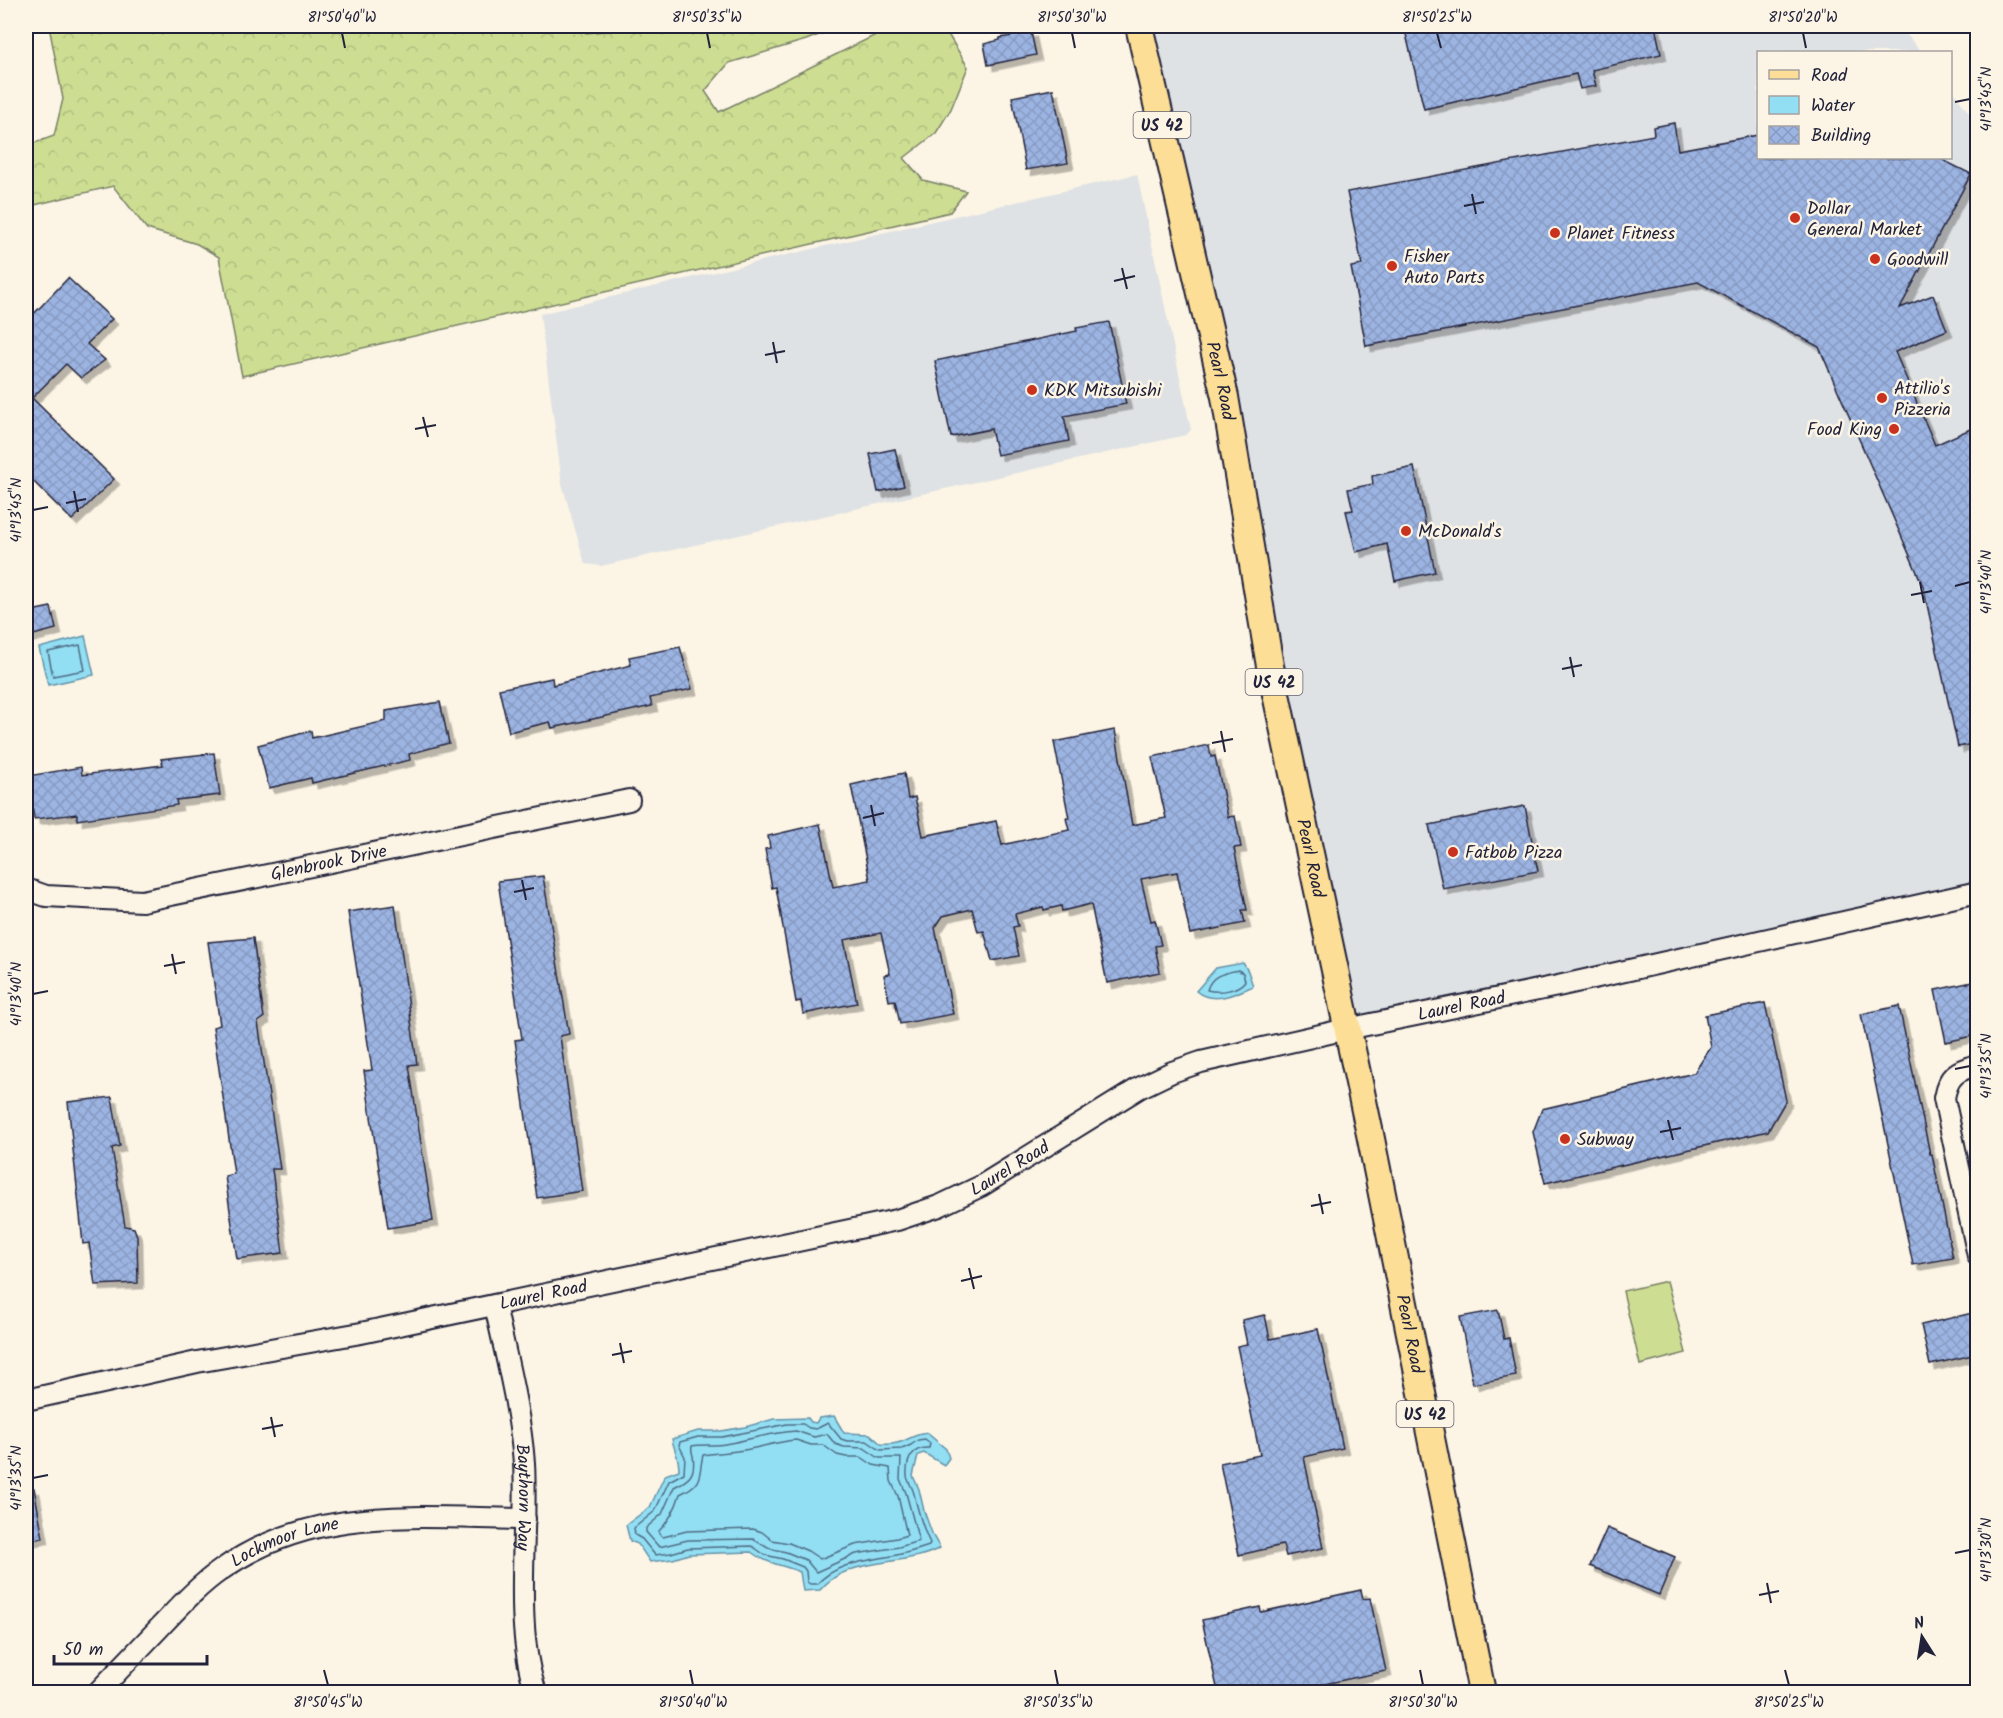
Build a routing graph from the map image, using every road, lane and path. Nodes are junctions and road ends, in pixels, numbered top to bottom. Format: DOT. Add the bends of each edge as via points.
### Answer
graph roads {
  1 [pos="1139,26"];
  2 [pos="629,800"];
  3 [pos="26,889"];
  4 [pos="1977,892"];
  5 [pos="1347,1029"];
  6 [pos="1977,1065"];
  7 [pos="1977,1256"];
  8 [pos="495,1305"];
  9 [pos="26,1400"];
  10 [pos="525,1519"];
  11 [pos="98,1692"];
  12 [pos="536,1692"];
  13 [pos="1482,1692"];
  1 -- 5 [label="main road, Pearl Road / US 42" via="1226,397 1270,666"];
  2 -- 3 [label="street, Glenbrook Drive" via="142,901 46,896"];
  4 -- 5 [label="street, Laurel Road"];
  5 -- 8 [label="street, Laurel Road" via="1172,1072 1112,1104 981,1186 897,1220"];
  5 -- 13 [label="main road, Pearl Road / US 42"];
  6 -- 7 [label="street" via="1953,1076 1944,1098"];
  8 -- 9 [label="street, Laurel Road" via="197,1362"];
  8 -- 10 [label="street, Baythorn Way" via="519,1419"];
  10 -- 11 [label="street, Lockmoor Lane" via="361,1519 289,1534 220,1570"];
  10 -- 12 [label="street, Baythorn Way" via="524,1611"];
}
